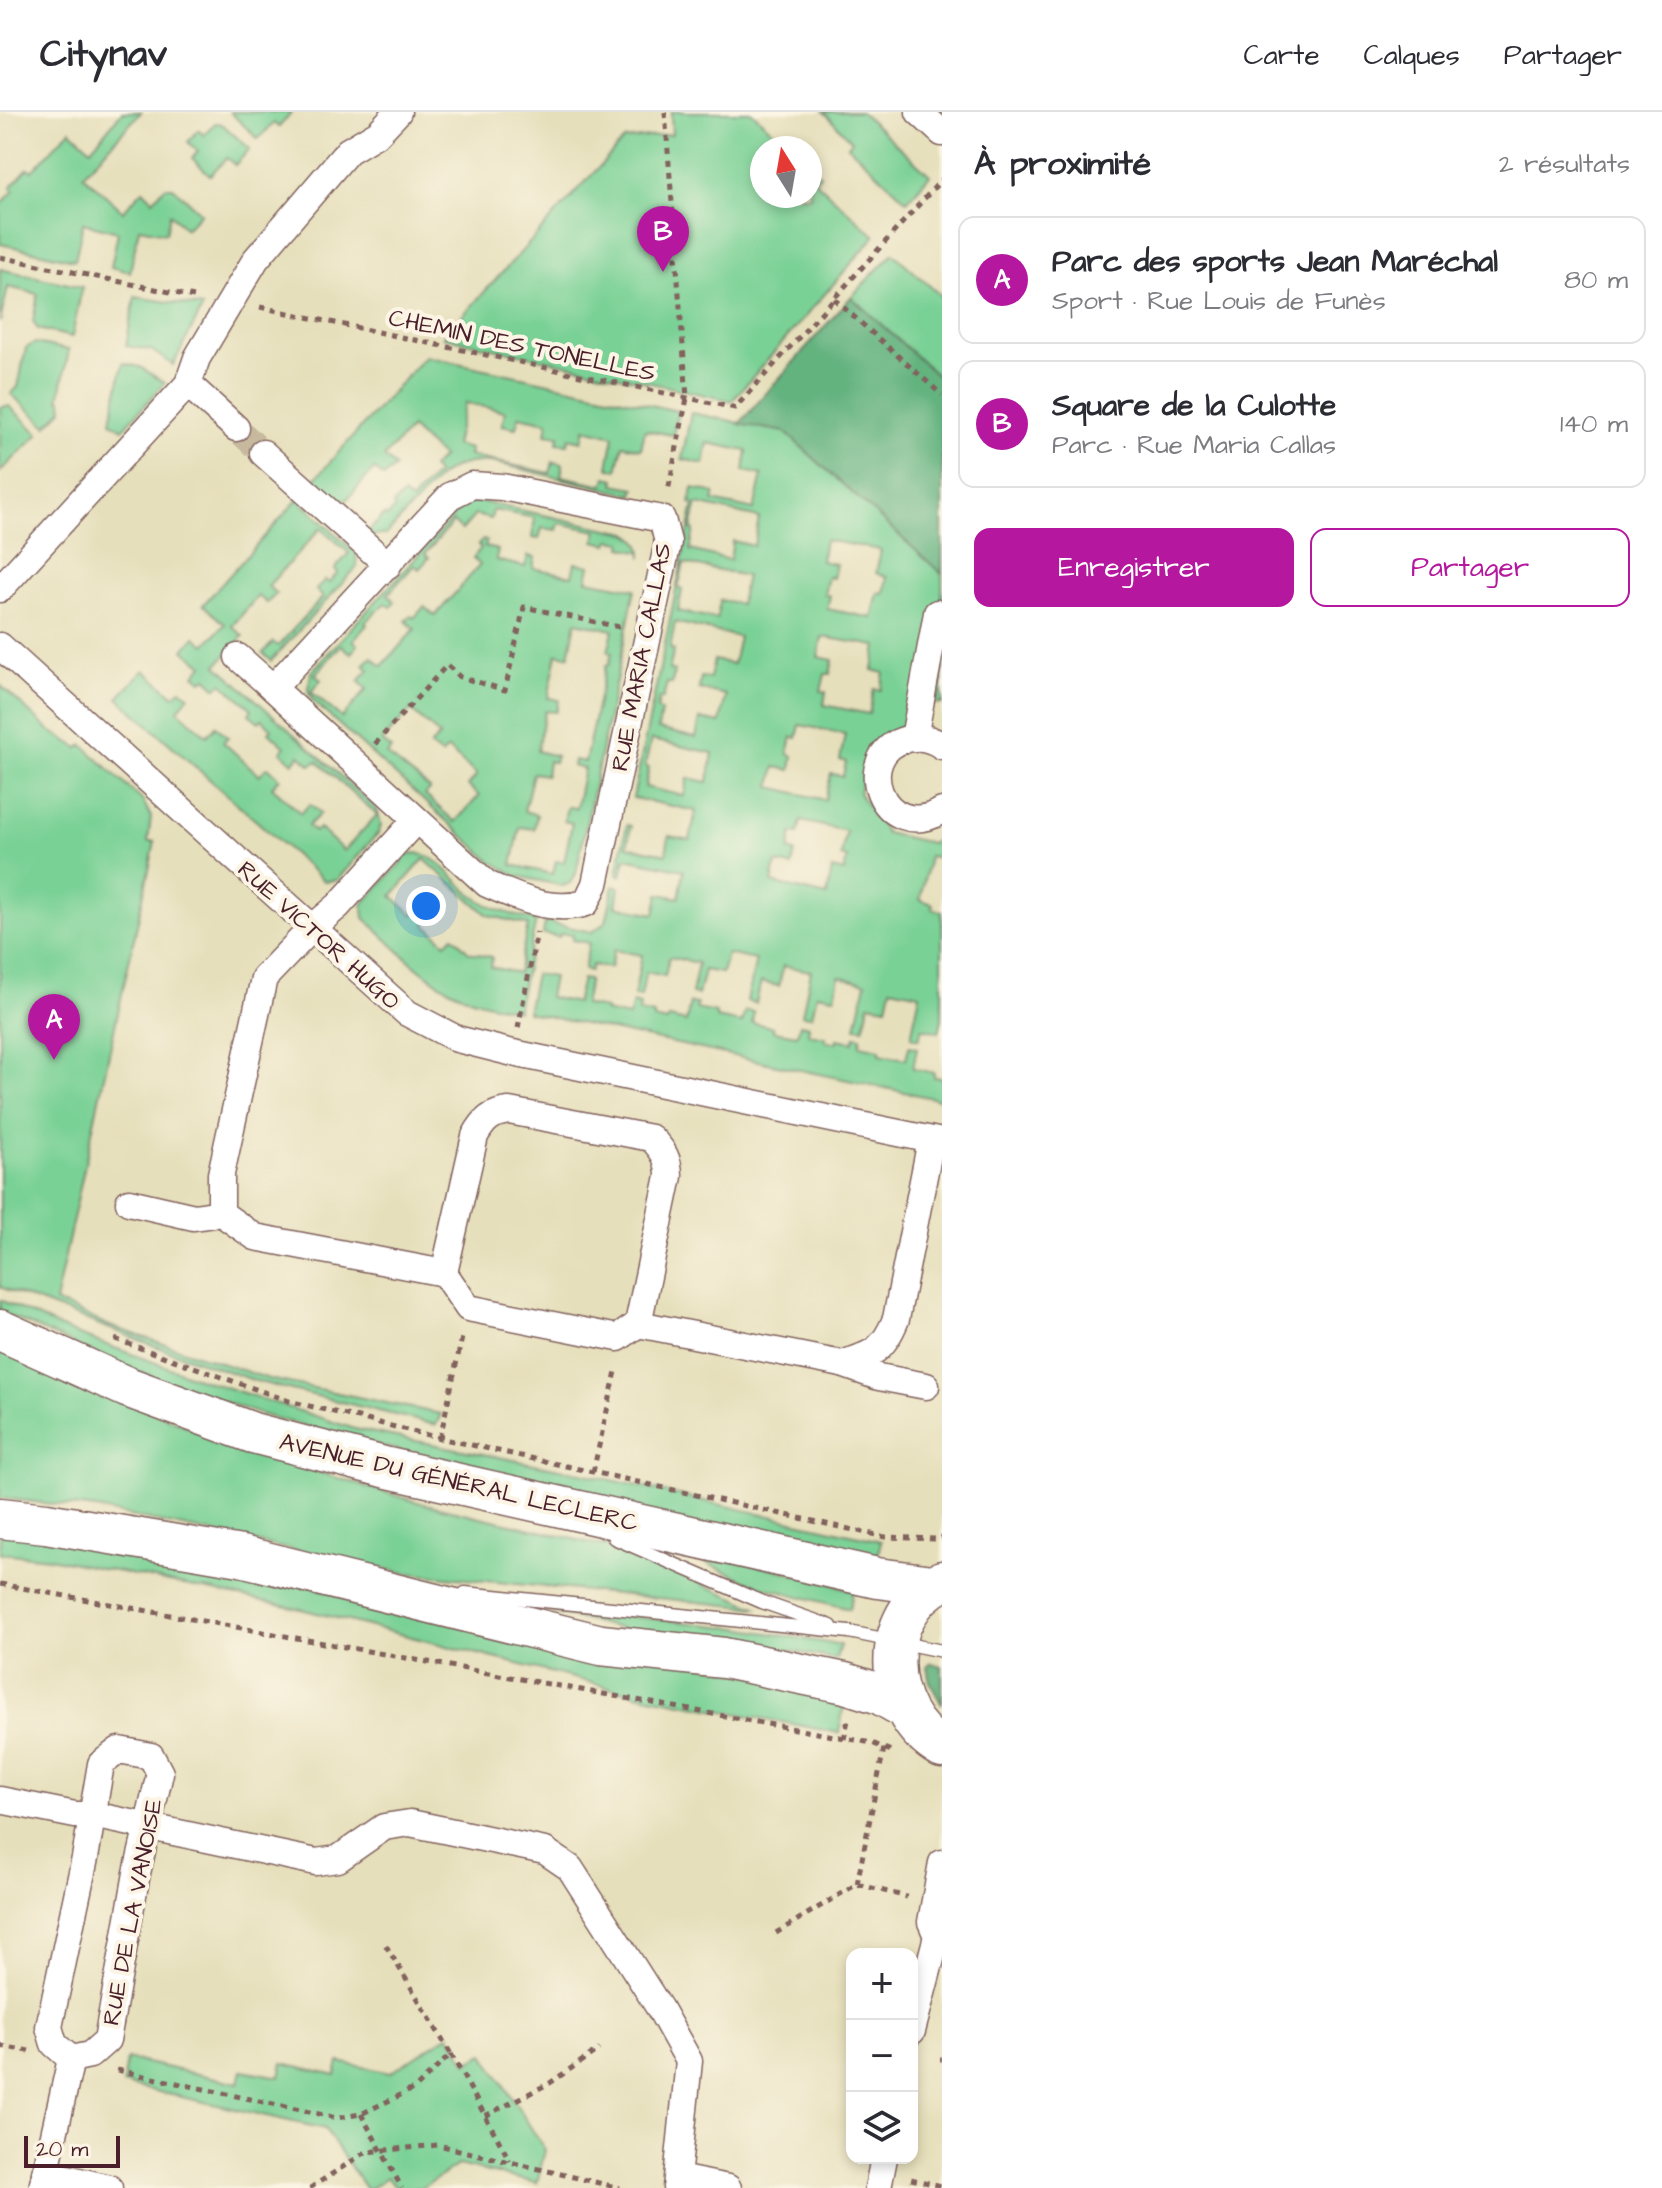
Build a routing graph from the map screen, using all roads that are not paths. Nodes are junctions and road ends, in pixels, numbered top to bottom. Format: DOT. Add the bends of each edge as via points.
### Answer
graph roads {
  1 [pos="398,112"];
  2 [pos="919,112"];
  3 [pos="942,133"];
  4 [pos="188,384"];
  5 [pos="236,428"];
  6 [pos="263,453"];
  7 [pos="388,565"];
  8 [pos="0,589"];
  9 [pos="937,613"];
  10 [pos="0,646"];
  11 [pos="238,657"];
  12 [pos="273,688"];
  13 [pos="914,738"];
  14 [pos="942,746"];
  15 [pos="942,811"];
  16 [pos="416,820"];
  17 [pos="311,929"];
  18 [pos="937,1141"];
  19 [pos="129,1202"];
  20 [pos="221,1213"];
  21 [pos="444,1273"];
  22 [pos="0,1330"];
  23 [pos="628,1331"];
  24 [pos="842,1364"];
  25 [pos="926,1386"];
  26 [pos="0,1518"];
  27 [pos="594,1533"];
  28 [pos="938,1583"];
  29 [pos="365,1586"];
  30 [pos="437,1591"];
  31 [pos="451,1592"];
  32 [pos="849,1632"];
  33 [pos="896,1641"];
  34 [pos="942,1651"];
  35 [pos="903,1707"];
  36 [pos="938,1751"];
  37 [pos="0,1800"];
  38 [pos="93,1815"];
  39 [pos="148,1827"];
  40 [pos="942,1863"];
  41 [pos="939,1931"];
  42 [pos="915,2020"];
  43 [pos="71,2059"];
  44 [pos="883,2164"];
  45 [pos="44,2181"];
  46 [pos="677,2183"];
  47 [pos="109,2188"];
  48 [pos="728,2188"];
  49 [pos="878,2188"];
  1 -- 4 [label="street" via="378,133 348,151 256,259 197,358"];
  2 -- 3 [label="street"];
  4 -- 5 [label="street"];
  4 -- 8 [label="street"];
  6 -- 7 [label="street"];
  7 -- 12 [label="street, RUE MARIA CALLAS"];
  7 -- 16 [label="street, RUE MARIA CALLAS" via="450,496 472,485 662,519 668,542 595,884 586,903 568,908 518,899 487,884"];
  9 -- 13 [label="street"];
  10 -- 17 [label="street, RUE VICTOR HUGO"];
  11 -- 12 [label="street, RUE MARIA CALLAS"];
  12 -- 16 [label="street, RUE MARIA CALLAS"];
  13 -- 14 [label="street"];
  13 -- 15 [label="street" via="901,741 882,758 877,771 881,798 901,816 915,819"];
  16 -- 17 [label="street"];
  17 -- 18 [label="street, RUE VICTOR HUGO" via="407,1013 457,1039"];
  17 -- 20 [label="street" via="264,978 221,1174"];
  18 -- 24 [label="street" via="888,1338 874,1353"];
  19 -- 20 [label="street" via="194,1217"];
  20 -- 21 [label="street" via="255,1237"];
  21 -- 23 [label="street" via="468,1308"];
  21 -- 23 [label="street" via="475,1136 495,1113 509,1111 651,1138 669,1163 669,1176"];
  22 -- 28 [label="main road, AVENUE DU GÉNÉRAL LECLERC" via="127,1387 253,1433 398,1476 877,1578"];
  23 -- 24 [label="street"];
  24 -- 25 [label="street"];
  26 -- 29 [label="main road" via="241,1556"];
  27 -- 32 [label="lane"];
  28 -- 33 [label="main road" via="916,1601"];
  29 -- 30 [label="lane"];
  29 -- 35 [label="main road" via="601,1645 724,1658 855,1685"];
  31 -- 32 [label="lane"];
  32 -- 33 [label="lane"];
  33 -- 34 [label="lane"];
  33 -- 35 [label="main road" via="893,1675"];
  35 -- 36 [label="main road"];
  37 -- 38 [label="street"];
  38 -- 39 [label="street"];
  38 -- 39 [label="street, RUE DE LA VANOISE" via="101,1764 119,1750 151,1756 160,1773"];
  38 -- 43 [label="street, RUE DE LA VANOISE" via="49,2027 54,2044"];
  39 -- 43 [label="street, RUE DE LA VANOISE" via="107,2040 90,2055"];
  39 -- 46 [label="street" via="316,1862 338,1859 384,1827 410,1823 545,1851 570,1868 689,2061"];
  40 -- 41 [label="street" via="931,1922"];
  41 -- 42 [label="street"];
  43 -- 45 [label="street"];
  44 -- 49 [label="street"];
  45 -- 47 [label="street"];
  46 -- 48 [label="street"];
}
